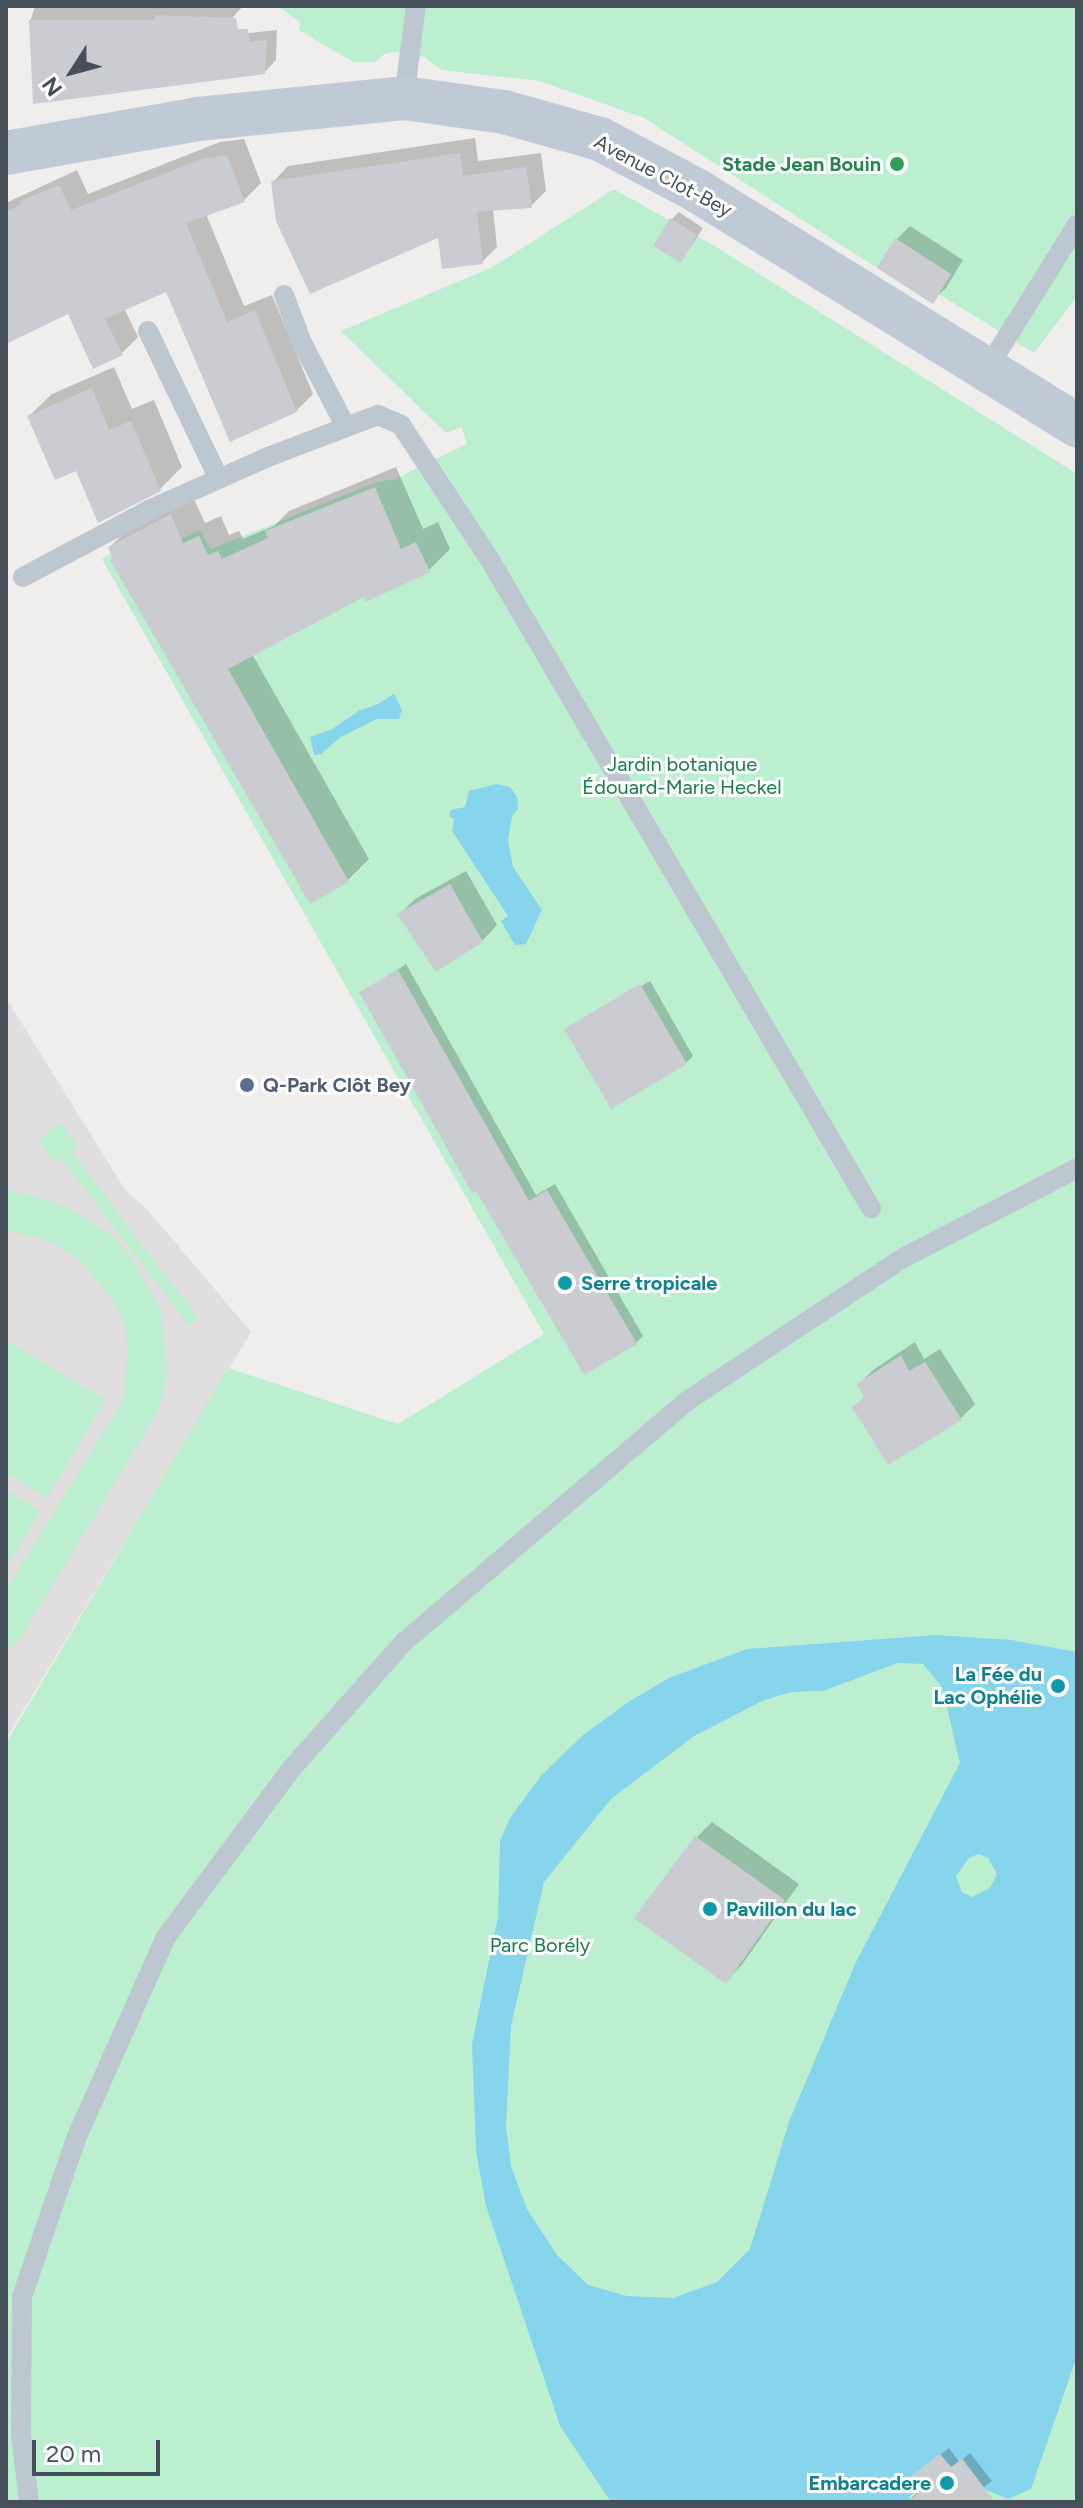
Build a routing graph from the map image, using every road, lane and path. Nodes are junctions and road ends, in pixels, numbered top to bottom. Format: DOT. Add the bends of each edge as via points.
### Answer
graph roads {
  1 [pos="416,6"];
  2 [pos="404,98"];
  3 [pos="6,153"];
  4 [pos="1077,225"];
  5 [pos="284,295"];
  6 [pos="148,331"];
  7 [pos="987,369"];
  8 [pos="1077,425"];
  9 [pos="346,427"];
  10 [pos="219,479"];
  11 [pos="23,577"];
  12 [pos="1077,1168"];
  13 [pos="871,1208"];
  14 [pos="29,2502"];
  1 -- 2 [label="lane"];
  2 -- 3 [label="street, Avenue Clot-Bey" via="198,119"];
  2 -- 7 [label="street, Avenue Clot-Bey" via="504,112 600,139 696,190"];
  4 -- 7 [label="lane"];
  5 -- 9 [label="lane" via="302,343"];
  6 -- 10 [label="lane"];
  7 -- 8 [label="street, Avenue Clot-Bey"];
  9 -- 10 [label="lane"];
  9 -- 13 [label="lane" via="378,415 401,425 420,449"];
  10 -- 11 [label="lane"];
  12 -- 14 [label="lane" via="903,1258 687,1401 404,1642 292,1768 166,1937 75,2141 22,2297 21,2435"];
}
